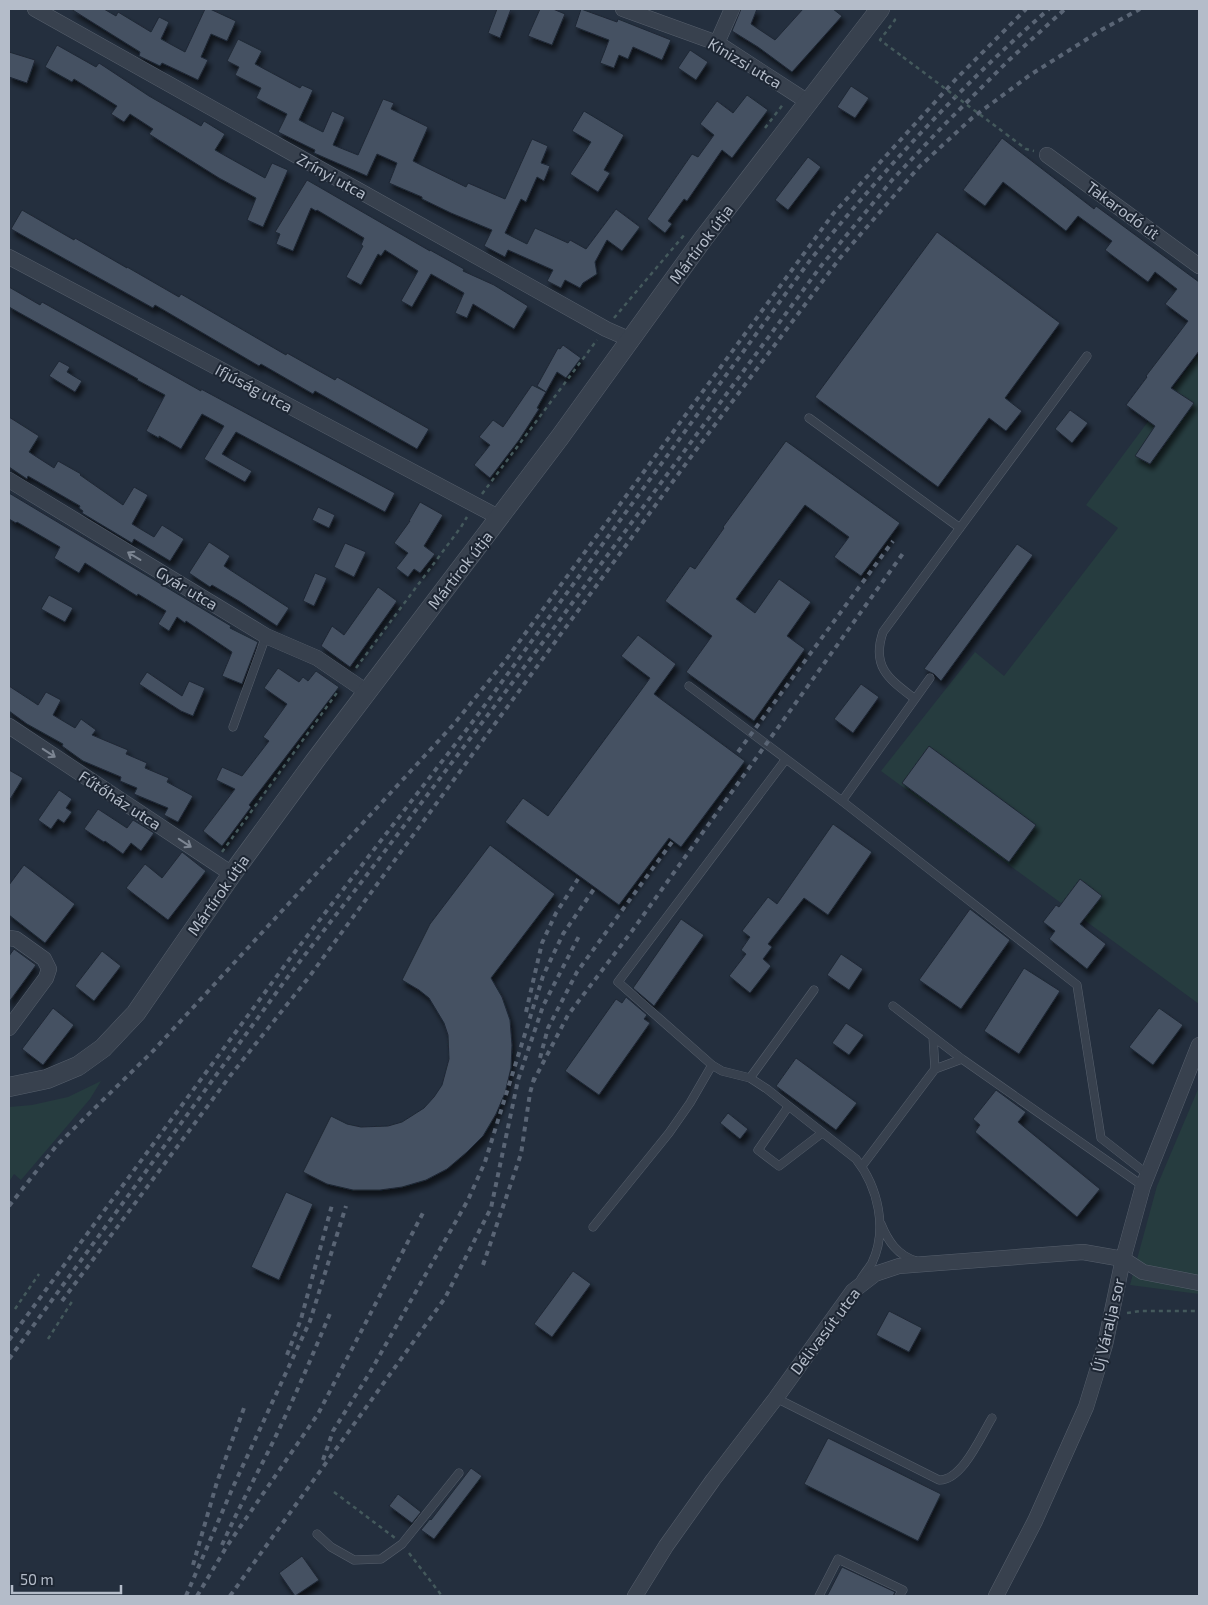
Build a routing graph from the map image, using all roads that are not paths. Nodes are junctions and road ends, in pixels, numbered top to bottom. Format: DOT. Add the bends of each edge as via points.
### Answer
graph roads {
  1 [pos="35,9"];
  2 [pos="623,9"];
  3 [pos="732,9"];
  4 [pos="880,9"];
  5 [pos="717,43"];
  6 [pos="800,97"];
  7 [pos="1047,155"];
  8 [pos="9,258"];
  9 [pos="1199,266"];
  10 [pos="631,340"];
  11 [pos="1087,356"];
  12 [pos="809,418"];
  13 [pos="9,480"];
  14 [pos="500,518"];
  15 [pos="960,528"];
  16 [pos="266,636"];
  17 [pos="930,678"];
  18 [pos="689,686"];
  19 [pos="367,692"];
  20 [pos="914,699"];
  21 [pos="9,726"];
  22 [pos="233,726"];
  23 [pos="786,758"];
  24 [pos="842,800"];
  25 [pos="226,870"];
  26 [pos="9,938"];
  27 [pos="814,990"];
  28 [pos="893,1006"];
  29 [pos="9,1028"];
  30 [pos="933,1037"];
  31 [pos="1199,1045"];
  32 [pos="962,1060"];
  33 [pos="712,1065"];
  34 [pos="935,1069"];
  35 [pos="750,1078"];
  36 [pos="9,1087"];
  37 [pos="788,1106"];
  38 [pos="822,1133"];
  39 [pos="862,1166"];
  40 [pos="1145,1180"];
  41 [pos="880,1222"];
  42 [pos="593,1227"];
  43 [pos="1123,1259"];
  44 [pos="926,1264"];
  45 [pos="1199,1283"];
  46 [pos="853,1291"];
  47 [pos="776,1398"];
  48 [pos="992,1418"];
  49 [pos="458,1473"];
  50 [pos="317,1534"];
  51 [pos="635,1596"];
  52 [pos="819,1596"];
  53 [pos="899,1596"];
  54 [pos="996,1596"];
  1 -- 10 [label="street, Zrínyi utca" via="606,329"];
  2 -- 5 [label="street, Kinizsi utca"];
  3 -- 5 [label="street"];
  4 -- 6 [label="street, Mártírok útja"];
  5 -- 6 [label="street, Kinizsi utca"];
  6 -- 10 [label="street, Mártírok útja"];
  7 -- 9 [label="street, Takarodó út"];
  8 -- 14 [label="street, Ifjúság utca"];
  10 -- 14 [label="street, Mártírok útja"];
  11 -- 15 [label="lane"];
  12 -- 15 [label="lane"];
  16 -- 13 [label="street, Gyár utca, one-way"];
  14 -- 19 [label="street, Mártírok útja"];
  15 -- 20 [label="lane" via="883,632 878,646 884,672"];
  16 -- 19 [label="street, Gyár utca" via="317,658"];
  16 -- 22 [label="lane"];
  17 -- 20 [label="lane"];
  18 -- 23 [label="lane"];
  19 -- 25 [label="street, Mártírok útja"];
  20 -- 24 [label="lane"];
  21 -- 25 [label="street, Fűtőház utca, one-way"];
  23 -- 24 [label="lane"];
  23 -- 33 [label="lane" via="618,982"];
  24 -- 40 [label="lane" via="1077,985 1101,1138"];
  25 -- 36 [label="street, Mártírok útja" via="136,1013 104,1048 63,1073"];
  26 -- 29 [label="street" via="16,939 44,958 49,968 46,978"];
  27 -- 35 [label="lane"];
  28 -- 30 [label="lane"];
  30 -- 32 [label="lane"];
  30 -- 34 [label="lane"];
  31 -- 40 [label="street, Új Váralja sor"];
  32 -- 34 [label="lane"];
  32 -- 40 [label="lane"];
  33 -- 35 [label="lane"];
  33 -- 42 [label="lane" via="669,1133"];
  34 -- 39 [label="lane"];
  35 -- 37 [label="lane"];
  37 -- 38 [label="lane"];
  37 -- 38 [label="lane" via="758,1150 779,1166"];
  38 -- 39 [label="lane"];
  39 -- 41 [label="lane" via="876,1198"];
  40 -- 43 [label="street, Új Váralja sor"];
  41 -- 44 [label="lane" via="886,1237 900,1254"];
  41 -- 46 [label="lane" via="872,1263"];
  43 -- 44 [label="street, Délivasút utca" via="1084,1252"];
  43 -- 45 [label="street" via="1142,1272"];
  43 -- 54 [label="street, Új Váralja sor" via="1105,1345 1086,1407 1035,1521"];
  44 -- 46 [label="street, Délivasút utca" via="886,1269"];
  46 -- 47 [label="street, Délivasút utca"];
  47 -- 48 [label="lane" via="939,1480 945,1480 962,1468"];
  47 -- 51 [label="street, Délivasút utca" via="697,1502"];
  49 -- 50 [label="lane" via="402,1544 381,1559 354,1560"];
  52 -- 53 [label="lane" via="838,1559 902,1590"];
}
